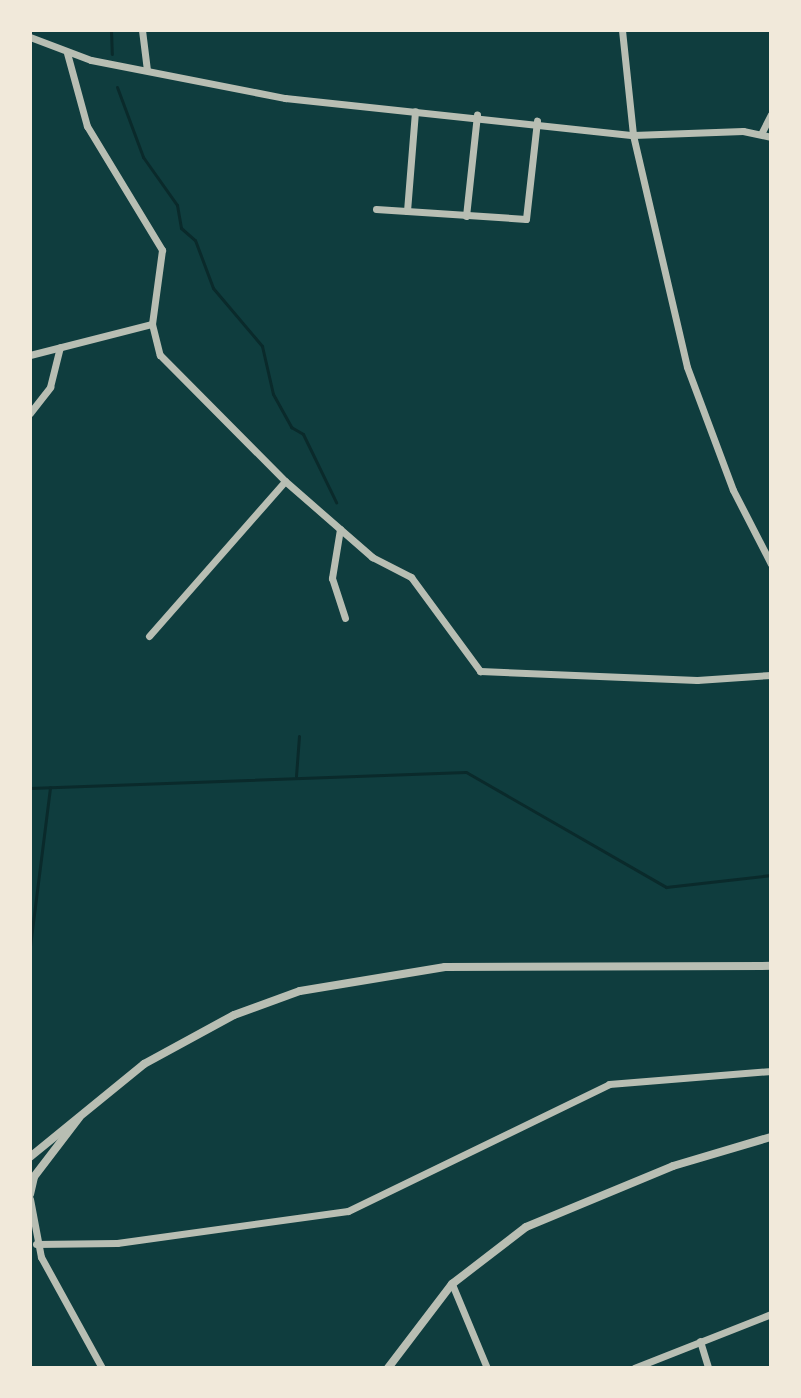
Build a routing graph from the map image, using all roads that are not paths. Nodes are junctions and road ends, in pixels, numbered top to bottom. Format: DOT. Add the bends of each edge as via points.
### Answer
graph roads {
  1 [pos="142,30"];
  2 [pos="622,30"];
  3 [pos="30,37"];
  4 [pos="67,53"];
  5 [pos="147,70"];
  6 [pos="415,111"];
  7 [pos="771,114"];
  8 [pos="477,115"];
  9 [pos="537,121"];
  10 [pos="761,134"];
  11 [pos="633,135"];
  12 [pos="771,137"];
  13 [pos="376,209"];
  14 [pos="407,211"];
  15 [pos="466,216"];
  16 [pos="152,324"];
  17 [pos="60,347"];
  18 [pos="30,355"];
  19 [pos="30,413"];
  20 [pos="285,481"];
  21 [pos="340,529"];
  22 [pos="771,564"];
  23 [pos="345,618"];
  24 [pos="149,636"];
  25 [pos="771,675"];
  26 [pos="771,966"];
  27 [pos="771,1071"];
  28 [pos="89,1105"];
  29 [pos="771,1137"];
  30 [pos="30,1157"];
  31 [pos="32,1179"];
  32 [pos="30,1196"];
  33 [pos="33,1242"];
  34 [pos="452,1284"];
  35 [pos="771,1314"];
  36 [pos="700,1341"];
  37 [pos="102,1368"];
  38 [pos="388,1368"];
  39 [pos="487,1368"];
  40 [pos="634,1368"];
  41 [pos="708,1368"];
  1 -- 5 [label="street"];
  2 -- 11 [label="street"];
  3 -- 4 [label="street"];
  4 -- 5 [label="street"];
  4 -- 16 [label="street" via="87,126 162,250"];
  5 -- 6 [label="street" via="285,98"];
  6 -- 8 [label="street"];
  6 -- 14 [label="street"];
  7 -- 10 [label="street"];
  8 -- 9 [label="street"];
  8 -- 15 [label="street"];
  9 -- 11 [label="street"];
  9 -- 15 [label="street" via="529,215"];
  10 -- 11 [label="street"];
  10 -- 12 [label="street"];
  11 -- 22 [label="street" via="687,367 733,490"];
  13 -- 14 [label="street"];
  14 -- 15 [label="street"];
  16 -- 17 [label="street"];
  16 -- 20 [label="street" via="169,365"];
  17 -- 18 [label="street"];
  17 -- 19 [label="street" via="50,387"];
  20 -- 21 [label="street"];
  20 -- 24 [label="street"];
  21 -- 23 [label="street" via="332,578"];
  21 -- 25 [label="street" via="411,577 480,671 697,680"];
  26 -- 28 [label="street" via="481,965 332,983 201,1031"];
  27 -- 33 [label="street" via="641,1079 577,1096 348,1211 117,1243"];
  28 -- 30 [label="street"];
  28 -- 31 [label="street"];
  29 -- 34 [label="street" via="564,1206"];
  31 -- 32 [label="street"];
  32 -- 33 [label="street"];
  33 -- 37 [label="street"];
  34 -- 38 [label="street"];
  34 -- 39 [label="street"];
  35 -- 36 [label="street"];
  36 -- 40 [label="street"];
  36 -- 41 [label="street"];
}
